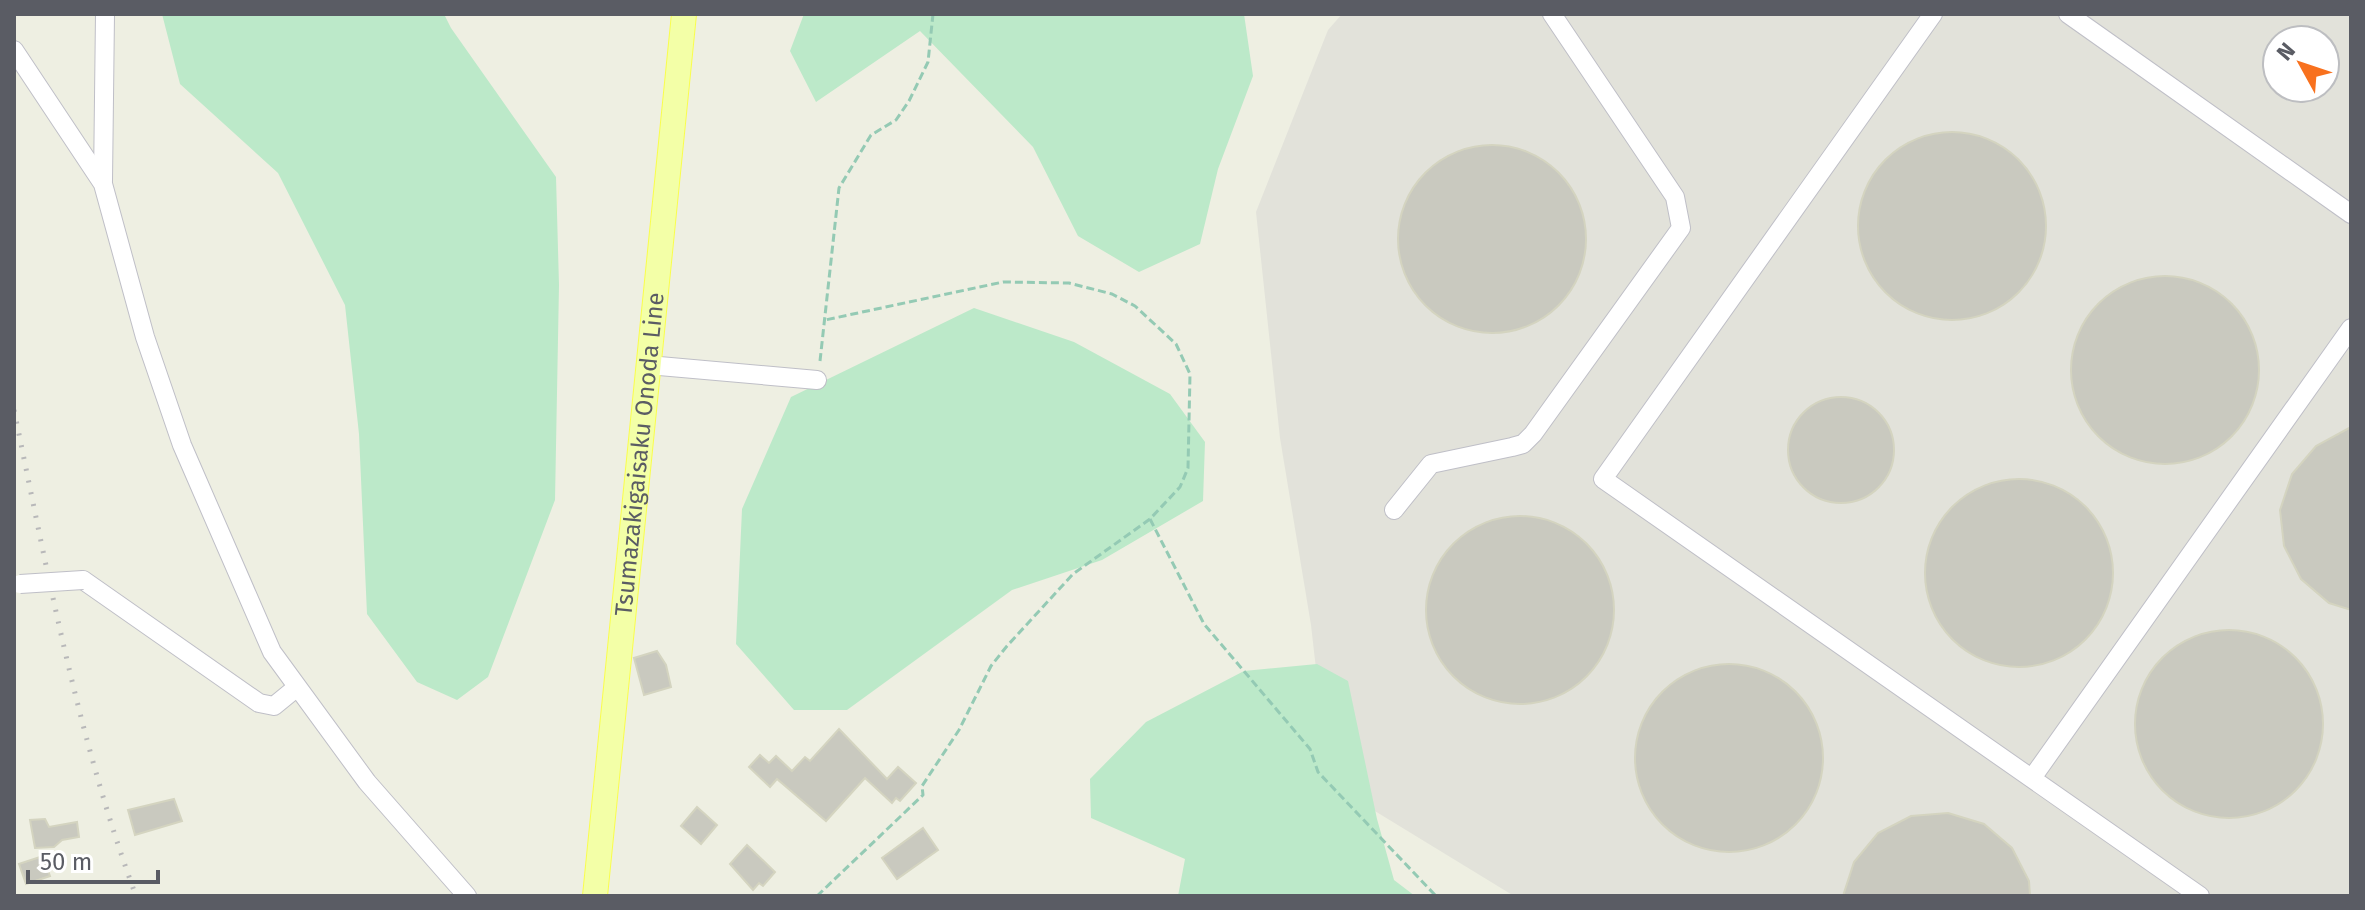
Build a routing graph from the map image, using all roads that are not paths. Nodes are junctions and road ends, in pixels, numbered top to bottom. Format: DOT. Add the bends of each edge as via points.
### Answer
graph roads {
  1 [pos="105,14"];
  2 [pos="684,14"];
  3 [pos="1552,14"];
  4 [pos="1933,14"];
  5 [pos="2068,14"];
  6 [pos="14,50"];
  7 [pos="103,184"];
  8 [pos="2351,214"];
  9 [pos="2351,328"];
  10 [pos="648,365"];
  11 [pos="817,380"];
  12 [pos="1394,510"];
  13 [pos="17,585"];
  14 [pos="296,688"];
  15 [pos="2032,778"];
  16 [pos="467,896"];
  17 [pos="595,896"];
  18 [pos="2200,896"];
  1 -- 7 [label="street"];
  2 -- 10 [label="main road, Tsumazakigaisaku Onoda Line"];
  3 -- 12 [label="street" via="1675,197 1681,228 1523,444 1431,464"];
  4 -- 15 [label="street" via="1603,479"];
  5 -- 8 [label="street"];
  6 -- 7 [label="street"];
  7 -- 14 [label="street" via="145,337 182,445 260,627"];
  9 -- 15 [label="street"];
  10 -- 11 [label="street"];
  10 -- 17 [label="main road, Tsumazakigaisaku Onoda Line"];
  13 -- 14 [label="street, bridge" via="83,580 259,703 274,706"];
  14 -- 16 [label="street" via="367,782"];
  15 -- 18 [label="street"];
}
